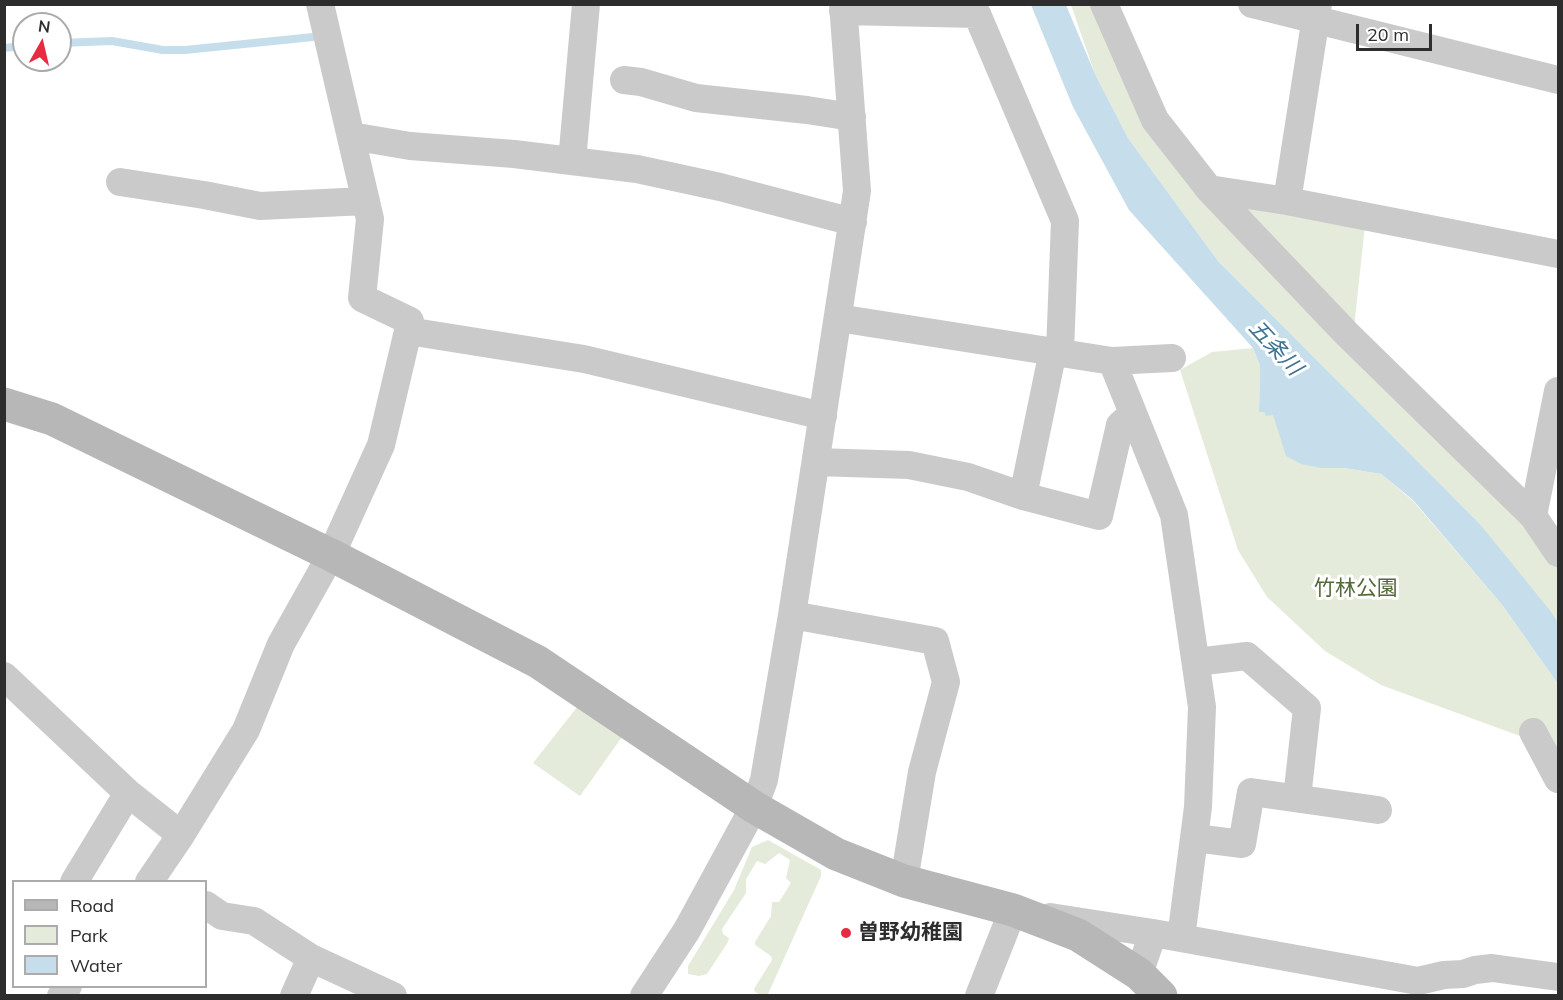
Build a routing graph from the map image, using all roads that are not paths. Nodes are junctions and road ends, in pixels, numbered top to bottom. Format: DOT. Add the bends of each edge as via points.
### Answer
graph roads {
  1 [pos="320,4"];
  2 [pos="586,4"];
  3 [pos="1104,4"];
  4 [pos="1252,4"];
  5 [pos="843,8"];
  6 [pos="1317,12"];
  7 [pos="624,80"];
  8 [pos="1558,80"];
  9 [pos="852,117"];
  10 [pos="351,136"];
  11 [pos="572,161"];
  12 [pos="120,182"];
  13 [pos="1209,189"];
  14 [pos="366,201"];
  15 [pos="1287,201"];
  16 [pos="853,222"];
  17 [pos="1558,254"];
  18 [pos="838,318"];
  19 [pos="408,331"];
  20 [pos="1057,351"];
  21 [pos="1172,358"];
  22 [pos="1112,361"];
  23 [pos="1558,391"];
  24 [pos="4,404"];
  25 [pos="1133,414"];
  26 [pos="823,416"];
  27 [pos="816,462"];
  28 [pos="1023,496"];
  29 [pos="1533,516"];
  30 [pos="1558,553"];
  31 [pos="331,555"];
  32 [pos="792,615"];
  33 [pos="1196,663"];
  34 [pos="4,676"];
  35 [pos="1533,732"];
  36 [pos="1558,779"];
  37 [pos="128,793"];
  38 [pos="1297,798"];
  39 [pos="754,807"];
  40 [pos="1378,810"];
  41 [pos="181,835"];
  42 [pos="1195,838"];
  43 [pos="158,878"];
  44 [pos="75,880"];
  45 [pos="904,881"];
  46 [pos="207,906"];
  47 [pos="1016,911"];
  48 [pos="1153,933"];
  49 [pos="1181,938"];
  50 [pos="311,958"];
  51 [pos="1558,977"];
  52 [pos="1461,985"];
  53 [pos="1151,988"];
  54 [pos="294,996"];
  55 [pos="393,996"];
  56 [pos="644,996"];
  57 [pos="979,996"];
  1 -- 10 [label="street"];
  2 -- 11 [label="street"];
  3 -- 13 [label="street" via="1155,120"];
  4 -- 6 [label="street"];
  5 -- 9 [label="street"];
  5 -- 20 [label="street" via="977,14 1065,221"];
  6 -- 8 [label="street"];
  6 -- 15 [label="street"];
  7 -- 9 [label="street" via="696,98"];
  9 -- 16 [label="street" via="857,191"];
  10 -- 11 [label="street" via="410,146"];
  10 -- 14 [label="street"];
  11 -- 16 [label="street" via="637,168"];
  12 -- 14 [label="street" via="260,206"];
  13 -- 15 [label="street"];
  13 -- 29 [label="street" via="1346,333"];
  14 -- 19 [label="street" via="370,219 362,298 410,321"];
  15 -- 17 [label="street"];
  16 -- 18 [label="street"];
  18 -- 20 [label="street"];
  18 -- 26 [label="street"];
  19 -- 26 [label="street" via="584,359"];
  19 -- 31 [label="street" via="381,445"];
  20 -- 22 [label="street"];
  20 -- 28 [label="street"];
  21 -- 22 [label="street"];
  22 -- 25 [label="street"];
  23 -- 29 [label="street"];
  24 -- 31 [label="street" via="52,419"];
  25 -- 28 [label="street" via="1120,425 1099,516"];
  25 -- 33 [label="street" via="1174,515"];
  26 -- 27 [label="street"];
  27 -- 28 [label="street" via="909,465 968,477"];
  27 -- 32 [label="street"];
  29 -- 30 [label="street"];
  31 -- 39 [label="street" via="538,662"];
  31 -- 41 [label="street" via="281,644 246,729"];
  32 -- 39 [label="street" via="764,780"];
  32 -- 45 [label="street" via="934,641 946,682 922,772"];
  33 -- 38 [label="street" via="1247,656 1307,708"];
  33 -- 42 [label="street" via="1202,707"];
  34 -- 37 [label="street"];
  35 -- 36 [label="street"];
  37 -- 41 [label="street"];
  37 -- 44 [label="street"];
  38 -- 40 [label="street"];
  38 -- 42 [label="street" via="1251,792 1242,843"];
  39 -- 45 [label="street" via="836,854"];
  39 -- 56 [label="street" via="687,930"];
  41 -- 43 [label="street"];
  42 -- 49 [label="street"];
  45 -- 47 [label="street"];
  46 -- 50 [label="street" via="222,916 254,921"];
  47 -- 48 [label="street"];
  47 -- 53 [label="street" via="1078,935"];
  47 -- 57 [label="street"];
  48 -- 49 [label="street"];
  48 -- 53 [label="street"];
  49 -- 52 [label="street" via="1418,981 1444,975"];
  50 -- 54 [label="street"];
  50 -- 55 [label="street"];
  51 -- 52 [label="street" via="1492,968 1475,970"];
}
